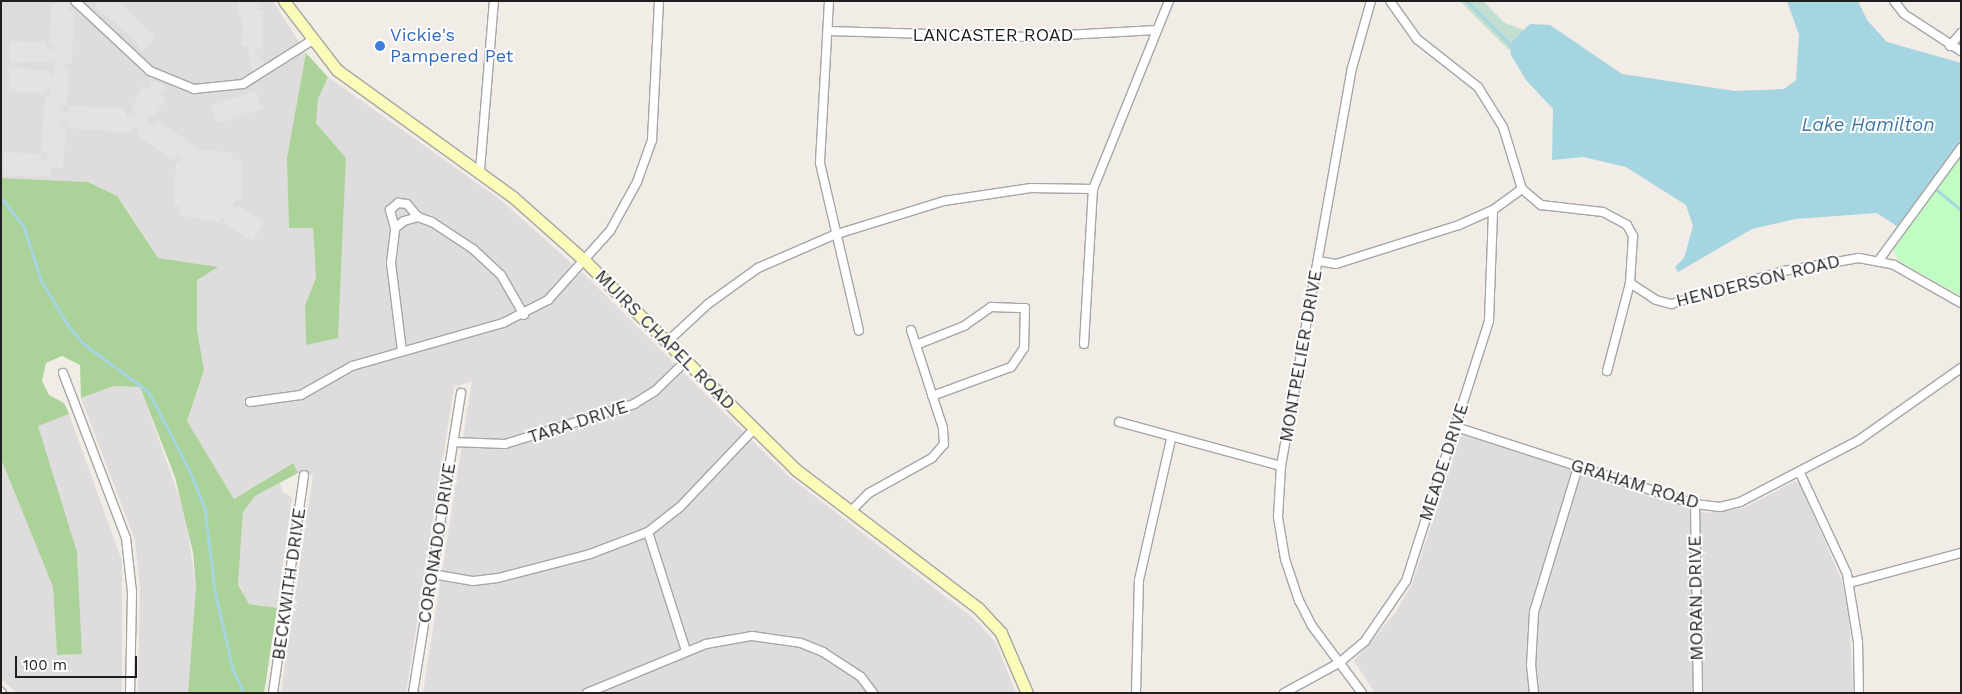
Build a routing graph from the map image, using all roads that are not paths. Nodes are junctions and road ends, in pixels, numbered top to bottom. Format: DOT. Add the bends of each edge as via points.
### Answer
graph roads {
  1 [pos="75,1"];
  2 [pos="284,1"];
  3 [pos="494,1"];
  4 [pos="659,1"];
  5 [pos="829,1"];
  6 [pos="1169,1"];
  7 [pos="1371,1"];
  8 [pos="1390,1"];
  9 [pos="1894,1"];
  10 [pos="1157,30"];
  11 [pos="828,31"];
  12 [pos="1961,33"];
  13 [pos="311,41"];
  14 [pos="1950,46"];
  15 [pos="1961,51"];
  16 [pos="1961,148"];
  17 [pos="480,170"];
  18 [pos="1093,189"];
  19 [pos="1522,189"];
  20 [pos="1493,210"];
  21 [pos="418,217"];
  22 [pos="395,228"];
  23 [pos="834,235"];
  24 [pos="584,260"];
  25 [pos="1879,260"];
  26 [pos="1319,261"];
  27 [pos="1630,283"];
  28 [pos="1961,302"];
  29 [pos="524,315"];
  30 [pos="859,330"];
  31 [pos="911,330"];
  32 [pos="668,341"];
  33 [pos="1084,344"];
  34 [pos="916,345"];
  35 [pos="402,351"];
  36 [pos="687,360"];
  37 [pos="1961,368"];
  38 [pos="1608,371"];
  39 [pos="63,373"];
  40 [pos="461,393"];
  41 [pos="932,396"];
  42 [pos="250,402"];
  43 [pos="1119,422"];
  44 [pos="1456,427"];
  45 [pos="755,428"];
  46 [pos="1171,439"];
  47 [pos="453,442"];
  48 [pos="1281,466"];
  49 [pos="1578,467"];
  50 [pos="1800,473"];
  51 [pos="304,475"];
  52 [pos="1695,504"];
  53 [pos="850,512"];
  54 [pos="648,532"];
  55 [pos="1961,553"];
  56 [pos="432,574"];
  57 [pos="1849,583"];
  58 [pos="686,651"];
  59 [pos="1339,663"];
  60 [pos="130,693"];
  61 [pos="273,693"];
  62 [pos="413,693"];
  63 [pos="587,693"];
  64 [pos="873,693"];
  65 [pos="1027,693"];
  66 [pos="1136,693"];
  67 [pos="1284,693"];
  68 [pos="1362,693"];
  69 [pos="1534,693"];
  70 [pos="1698,693"];
  71 [pos="1860,693"];
  1 -- 13 [label="street" via="150,71 194,89 243,84"];
  2 -- 13 [label="main road, MUIRS CHAPEL ROAD"];
  3 -- 17 [label="street"];
  4 -- 24 [label="street" via="652,140 620,216"];
  5 -- 11 [label="street"];
  6 -- 10 [label="street"];
  7 -- 26 [label="street, MONTPELIER DRIVE" via="1352,68"];
  8 -- 19 [label="street" via="1417,39 1478,87 1503,127"];
  9 -- 14 [label="street" via="1904,14"];
  10 -- 11 [label="street, LANCASTER ROAD" via="1029,37"];
  10 -- 18 [label="street"];
  11 -- 23 [label="street" via="820,163"];
  12 -- 14 [label="street"];
  13 -- 17 [label="main road, MUIRS CHAPEL ROAD" via="337,70"];
  14 -- 15 [label="street"];
  16 -- 25 [label="street"];
  17 -- 24 [label="main road, MUIRS CHAPEL ROAD"];
  18 -- 23 [label="street" via="1031,188 944,201"];
  18 -- 33 [label="street"];
  19 -- 20 [label="street"];
  19 -- 27 [label="street" via="1541,205 1603,212 1627,225 1633,236"];
  20 -- 26 [label="street" via="1336,264"];
  20 -- 44 [label="street, MEADE DRIVE" via="1493,302"];
  21 -- 22 [label="street"];
  21 -- 22 [label="street" via="407,204 398,203 390,210"];
  21 -- 29 [label="street" via="473,249 501,275"];
  22 -- 35 [label="street" via="391,272"];
  23 -- 30 [label="street"];
  23 -- 32 [label="street" via="758,268 708,304"];
  24 -- 29 [label="street" via="548,300"];
  24 -- 32 [label="main road, MUIRS CHAPEL ROAD"];
  25 -- 27 [label="street, HENDERSON ROAD" via="1834,260 1672,304 1656,300"];
  25 -- 28 [label="street, HENDERSON ROAD"];
  26 -- 48 [label="street, MONTPELIER DRIVE"];
  27 -- 38 [label="street"];
  29 -- 35 [label="street"];
  31 -- 34 [label="street"];
  32 -- 36 [label="main road, MUIRS CHAPEL ROAD"];
  34 -- 41 [label="street"];
  34 -- 41 [label="street" via="964,326 991,307 1020,304 1024,308 1024,348 1011,367"];
  35 -- 42 [label="street" via="352,366 301,395"];
  36 -- 45 [label="main road, MUIRS CHAPEL ROAD"];
  36 -- 47 [label="street, TARA DRIVE" via="655,391 634,404 505,444"];
  37 -- 50 [label="street, GRAHAM ROAD" via="1859,440"];
  39 -- 60 [label="street" via="126,538 132,592"];
  40 -- 47 [label="street, CORONADO DRIVE"];
  41 -- 53 [label="street" via="944,444 932,458 869,493"];
  43 -- 46 [label="street"];
  44 -- 49 [label="street, GRAHAM ROAD"];
  44 -- 59 [label="street, MEADE DRIVE" via="1406,581 1382,621"];
  45 -- 53 [label="main road, MUIRS CHAPEL ROAD"];
  45 -- 54 [label="street" via="680,507"];
  46 -- 48 [label="street"];
  46 -- 66 [label="street" via="1139,580"];
  47 -- 56 [label="street, CORONADO DRIVE"];
  48 -- 59 [label="street, MONTPELIER DRIVE" via="1278,517 1291,582 1312,626"];
  49 -- 52 [label="street, GRAHAM ROAD"];
  49 -- 69 [label="street" via="1534,612 1531,666"];
  50 -- 52 [label="street, GRAHAM ROAD" via="1740,502 1720,507"];
  50 -- 57 [label="street"];
  51 -- 61 [label="street, BECKWITH DRIVE"];
  52 -- 70 [label="street, MORAN DRIVE"];
  53 -- 65 [label="main road, MUIRS CHAPEL ROAD" via="989,618 1010,648"];
  54 -- 56 [label="street" via="590,554 498,578 473,581"];
  54 -- 58 [label="street"];
  55 -- 57 [label="street"];
  56 -- 62 [label="street, CORONADO DRIVE"];
  57 -- 71 [label="street" via="1858,642"];
  58 -- 63 [label="street"];
  58 -- 64 [label="street" via="736,638 801,643 842,662"];
  59 -- 67 [label="street, MEADE DRIVE"];
  59 -- 68 [label="street, MONTPELIER DRIVE"];
}
